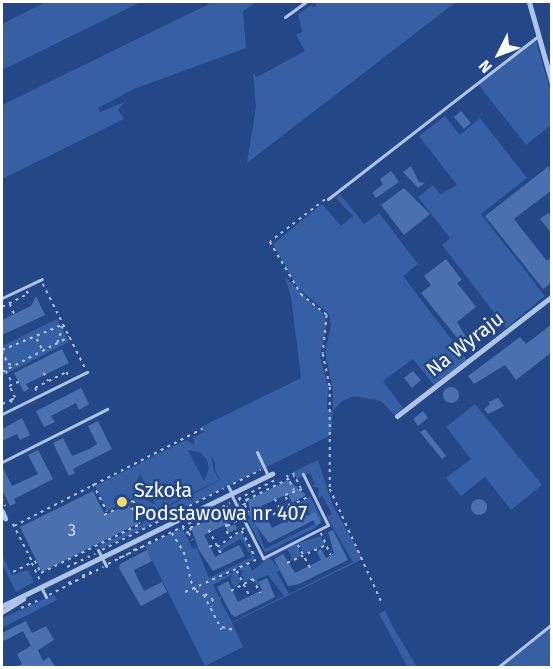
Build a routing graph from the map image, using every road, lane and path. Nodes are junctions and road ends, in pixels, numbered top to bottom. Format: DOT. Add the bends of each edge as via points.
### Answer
graph roads {
  1 [pos="306,2"];
  2 [pos="529,2"];
  3 [pos="285,17"];
  4 [pos="539,34"];
  5 [pos="552,84"];
  6 [pos="328,199"];
  7 [pos="42,280"];
  8 [pos="552,296"];
  9 [pos="2,298"];
  10 [pos="9,303"];
  11 [pos="2,307"];
  12 [pos="15,316"];
  13 [pos="63,324"];
  14 [pos="69,337"];
  15 [pos="37,338"];
  16 [pos="54,346"];
  17 [pos="2,351"];
  18 [pos="44,351"];
  19 [pos="15,366"];
  20 [pos="6,370"];
  21 [pos="86,370"];
  22 [pos="2,372"];
  23 [pos="44,373"];
  24 [pos="20,381"];
  25 [pos="48,381"];
  26 [pos="13,384"];
  27 [pos="29,397"];
  28 [pos="10,400"];
  29 [pos="21,401"];
  30 [pos="2,404"];
  31 [pos="107,409"];
  32 [pos="2,414"];
  33 [pos="397,416"];
  34 [pos="202,429"];
  35 [pos="257,452"];
  36 [pos="2,462"];
  37 [pos="262,470"];
  38 [pos="303,474"];
  39 [pos="270,475"];
  40 [pos="288,477"];
  41 [pos="93,485"];
  42 [pos="275,485"];
  43 [pos="228,486"];
  44 [pos="309,486"];
  45 [pos="258,489"];
  46 [pos="294,490"];
  47 [pos="302,490"];
  48 [pos="83,491"];
  49 [pos="260,493"];
  50 [pos="232,494"];
  51 [pos="85,495"];
  52 [pos="244,496"];
  53 [pos="275,499"];
  54 [pos="246,500"];
  55 [pos="313,500"];
  56 [pos="129,502"];
  57 [pos="233,502"];
  58 [pos="244,504"];
  59 [pos="226,505"];
  60 [pos="53,506"];
  61 [pos="290,506"];
  62 [pos="228,509"];
  63 [pos="56,510"];
  64 [pos="2,511"];
  65 [pos="215,511"];
  66 [pos="223,511"];
  67 [pos="249,512"];
  68 [pos="282,512"];
  69 [pos="108,513"];
  70 [pos="217,514"];
  71 [pos="104,515"];
  72 [pos="201,517"];
  73 [pos="5,518"];
  74 [pos="137,518"];
  75 [pos="232,518"];
  76 [pos="243,518"];
  77 [pos="266,518"];
  78 [pos="203,521"];
  79 [pos="286,521"];
  80 [pos="193,522"];
  81 [pos="235,522"];
  82 [pos="188,524"];
  83 [pos="183,526"];
  84 [pos="248,526"];
  85 [pos="189,528"];
  86 [pos="318,529"];
  87 [pos="209,530"];
  88 [pos="241,530"];
  89 [pos="172,532"];
  90 [pos="188,532"];
  91 [pos="24,537"];
  92 [pos="229,537"];
  93 [pos="20,539"];
  94 [pos="192,540"];
  95 [pos="296,540"];
  96 [pos="216,543"];
  97 [pos="326,544"];
  98 [pos="209,547"];
  99 [pos="217,547"];
  100 [pos="100,550"];
  101 [pos="31,551"];
  102 [pos="81,552"];
  103 [pos="27,553"];
  104 [pos="332,555"];
  105 [pos="222,556"];
  106 [pos="262,556"];
  107 [pos="304,556"];
  108 [pos="102,558"];
  109 [pos="85,559"];
  110 [pos="256,560"];
  111 [pos="34,562"];
  112 [pos="287,563"];
  113 [pos="106,565"];
  114 [pos="310,568"];
  115 [pos="237,570"];
  116 [pos="244,571"];
  117 [pos="13,572"];
  118 [pos="238,574"];
  119 [pos="41,580"];
  120 [pos="243,584"];
  121 [pos="52,587"];
  122 [pos="194,588"];
  123 [pos="42,589"];
  124 [pos="54,591"];
  125 [pos="231,591"];
  126 [pos="185,592"];
  127 [pos="260,593"];
  128 [pos="35,595"];
  129 [pos="204,595"];
  130 [pos="47,596"];
  131 [pos="26,597"];
  132 [pos="251,598"];
  133 [pos="37,599"];
  134 [pos="382,603"];
  135 [pos="2,606"];
  136 [pos="211,607"];
  137 [pos="2,612"];
  138 [pos="552,624"];
  139 [pos="235,630"];
  140 [pos="497,668"];
  1 -- 3 [label="lane"];
  2 -- 4 [label="street"];
  4 -- 5 [label="street"];
  4 -- 6 [label="lane"];
  6 -- 134 [label="path" via="270,242 301,294 327,315 322,354 330,387 330,489"];
  7 -- 9 [label="lane"];
  7 -- 10 [label="path"];
  7 -- 13 [label="path"];
  8 -- 33 [label="street, Na Wyraju"];
  10 -- 11 [label="path"];
  10 -- 12 [label="path"];
  13 -- 14 [label="path"];
  13 -- 15 [label="path"];
  13 -- 16 [label="path"];
  14 -- 16 [label="path"];
  14 -- 21 [label="path"];
  15 -- 17 [label="path"];
  15 -- 18 [label="path"];
  16 -- 18 [label="path"];
  17 -- 19 [label="path" via="8,364 13,362"];
  18 -- 19 [label="path"];
  19 -- 20 [label="path"];
  20 -- 22 [label="path"];
  20 -- 26 [label="path"];
  21 -- 25 [label="path"];
  21 -- 32 [label="lane"];
  23 -- 25 [label="path"];
  24 -- 26 [label="path"];
  25 -- 27 [label="path" via="35,388 37,393"];
  26 -- 28 [label="path" via="9,387 15,398"];
  28 -- 29 [label="path" via="13,405"];
  28 -- 30 [label="path"];
  31 -- 36 [label="lane"];
  34 -- 41 [label="path"];
  35 -- 39 [label="lane"];
  37 -- 43 [label="path"];
  38 -- 44 [label="lane"];
  39 -- 50 [label="street"];
  40 -- 42 [label="path"];
  40 -- 46 [label="path"];
  40 -- 47 [label="path" via="294,474"];
  41 -- 48 [label="path"];
  41 -- 69 [label="path"];
  42 -- 45 [label="path" via="274,481"];
  42 -- 49 [label="path"];
  43 -- 50 [label="lane"];
  43 -- 100 [label="path"];
  44 -- 47 [label="path"];
  44 -- 86 [label="lane" via="328,525"];
  45 -- 49 [label="path"];
  45 -- 52 [label="path"];
  47 -- 61 [label="path" via="285,496"];
  48 -- 51 [label="path"];
  48 -- 60 [label="path"];
  49 -- 54 [label="path"];
  50 -- 76 [label="lane"];
  50 -- 108 [label="street"];
  52 -- 54 [label="path"];
  52 -- 58 [label="path" via="238,499"];
  53 -- 68 [label="path"];
  54 -- 58 [label="path"];
  55 -- 61 [label="path" via="310,495"];
  56 -- 69 [label="path"];
  56 -- 74 [label="path"];
  56 -- 74 [label="path" via="133,501 144,515"];
  57 -- 59 [label="path"];
  58 -- 67 [label="path"];
  59 -- 62 [label="path"];
  59 -- 65 [label="path"];
  60 -- 63 [label="path"];
  60 -- 93 [label="path" via="13,525"];
  61 -- 68 [label="path"];
  62 -- 66 [label="path"];
  62 -- 75 [label="path"];
  64 -- 73 [label="street"];
  65 -- 70 [label="path"];
  65 -- 72 [label="path"];
  66 -- 70 [label="path"];
  66 -- 75 [label="path" via="228,520"];
  68 -- 77 [label="path"];
  68 -- 79 [label="path"];
  69 -- 71 [label="path"];
  70 -- 78 [label="path"];
  72 -- 78 [label="path"];
  72 -- 80 [label="path"];
  74 -- 102 [label="path" via="140,524"];
  75 -- 81 [label="path"];
  76 -- 81 [label="path"];
  76 -- 84 [label="lane"];
  78 -- 85 [label="path"];
  80 -- 82 [label="path"];
  80 -- 83 [label="path"];
  81 -- 92 [label="path" via="224,529"];
  82 -- 83 [label="path"];
  82 -- 85 [label="path"];
  83 -- 89 [label="path"];
  83 -- 90 [label="path"];
  84 -- 88 [label="path"];
  84 -- 106 [label="lane"];
  85 -- 90 [label="path"];
  86 -- 95 [label="lane"];
  86 -- 97 [label="path"];
  87 -- 96 [label="path"];
  88 -- 92 [label="path"];
  88 -- 110 [label="path"];
  89 -- 113 [label="path"];
  89 -- 122 [label="path" via="184,552"];
  90 -- 94 [label="path"];
  91 -- 93 [label="path"];
  92 -- 99 [label="path"];
  93 -- 103 [label="path"];
  95 -- 106 [label="lane"];
  95 -- 107 [label="path"];
  96 -- 98 [label="path"];
  96 -- 99 [label="path"];
  97 -- 104 [label="path"];
  97 -- 107 [label="path"];
  99 -- 105 [label="path"];
  100 -- 108 [label="lane"];
  101 -- 103 [label="path"];
  102 -- 109 [label="path"];
  102 -- 111 [label="path" via="41,573"];
  103 -- 111 [label="path"];
  106 -- 110 [label="path"];
  107 -- 112 [label="path"];
  107 -- 114 [label="path"];
  108 -- 113 [label="lane"];
  108 -- 123 [label="street"];
  110 -- 115 [label="path"];
  111 -- 117 [label="path"];
  111 -- 119 [label="path"];
  113 -- 124 [label="path"];
  115 -- 118 [label="path"];
  115 -- 122 [label="path"];
  116 -- 118 [label="path"];
  118 -- 120 [label="path"];
  120 -- 125 [label="path"];
  120 -- 127 [label="path" via="253,579"];
  120 -- 132 [label="path"];
  121 -- 124 [label="path"];
  122 -- 126 [label="path"];
  122 -- 129 [label="path"];
  123 -- 130 [label="lane"];
  123 -- 131 [label="street"];
  124 -- 130 [label="path"];
  128 -- 133 [label="path"];
  129 -- 136 [label="path"];
  129 -- 136 [label="path" via="213,599"];
  131 -- 135 [label="street"];
  131 -- 137 [label="street"];
  136 -- 139 [label="path" via="221,628"];
  138 -- 140 [label="lane"];
}
